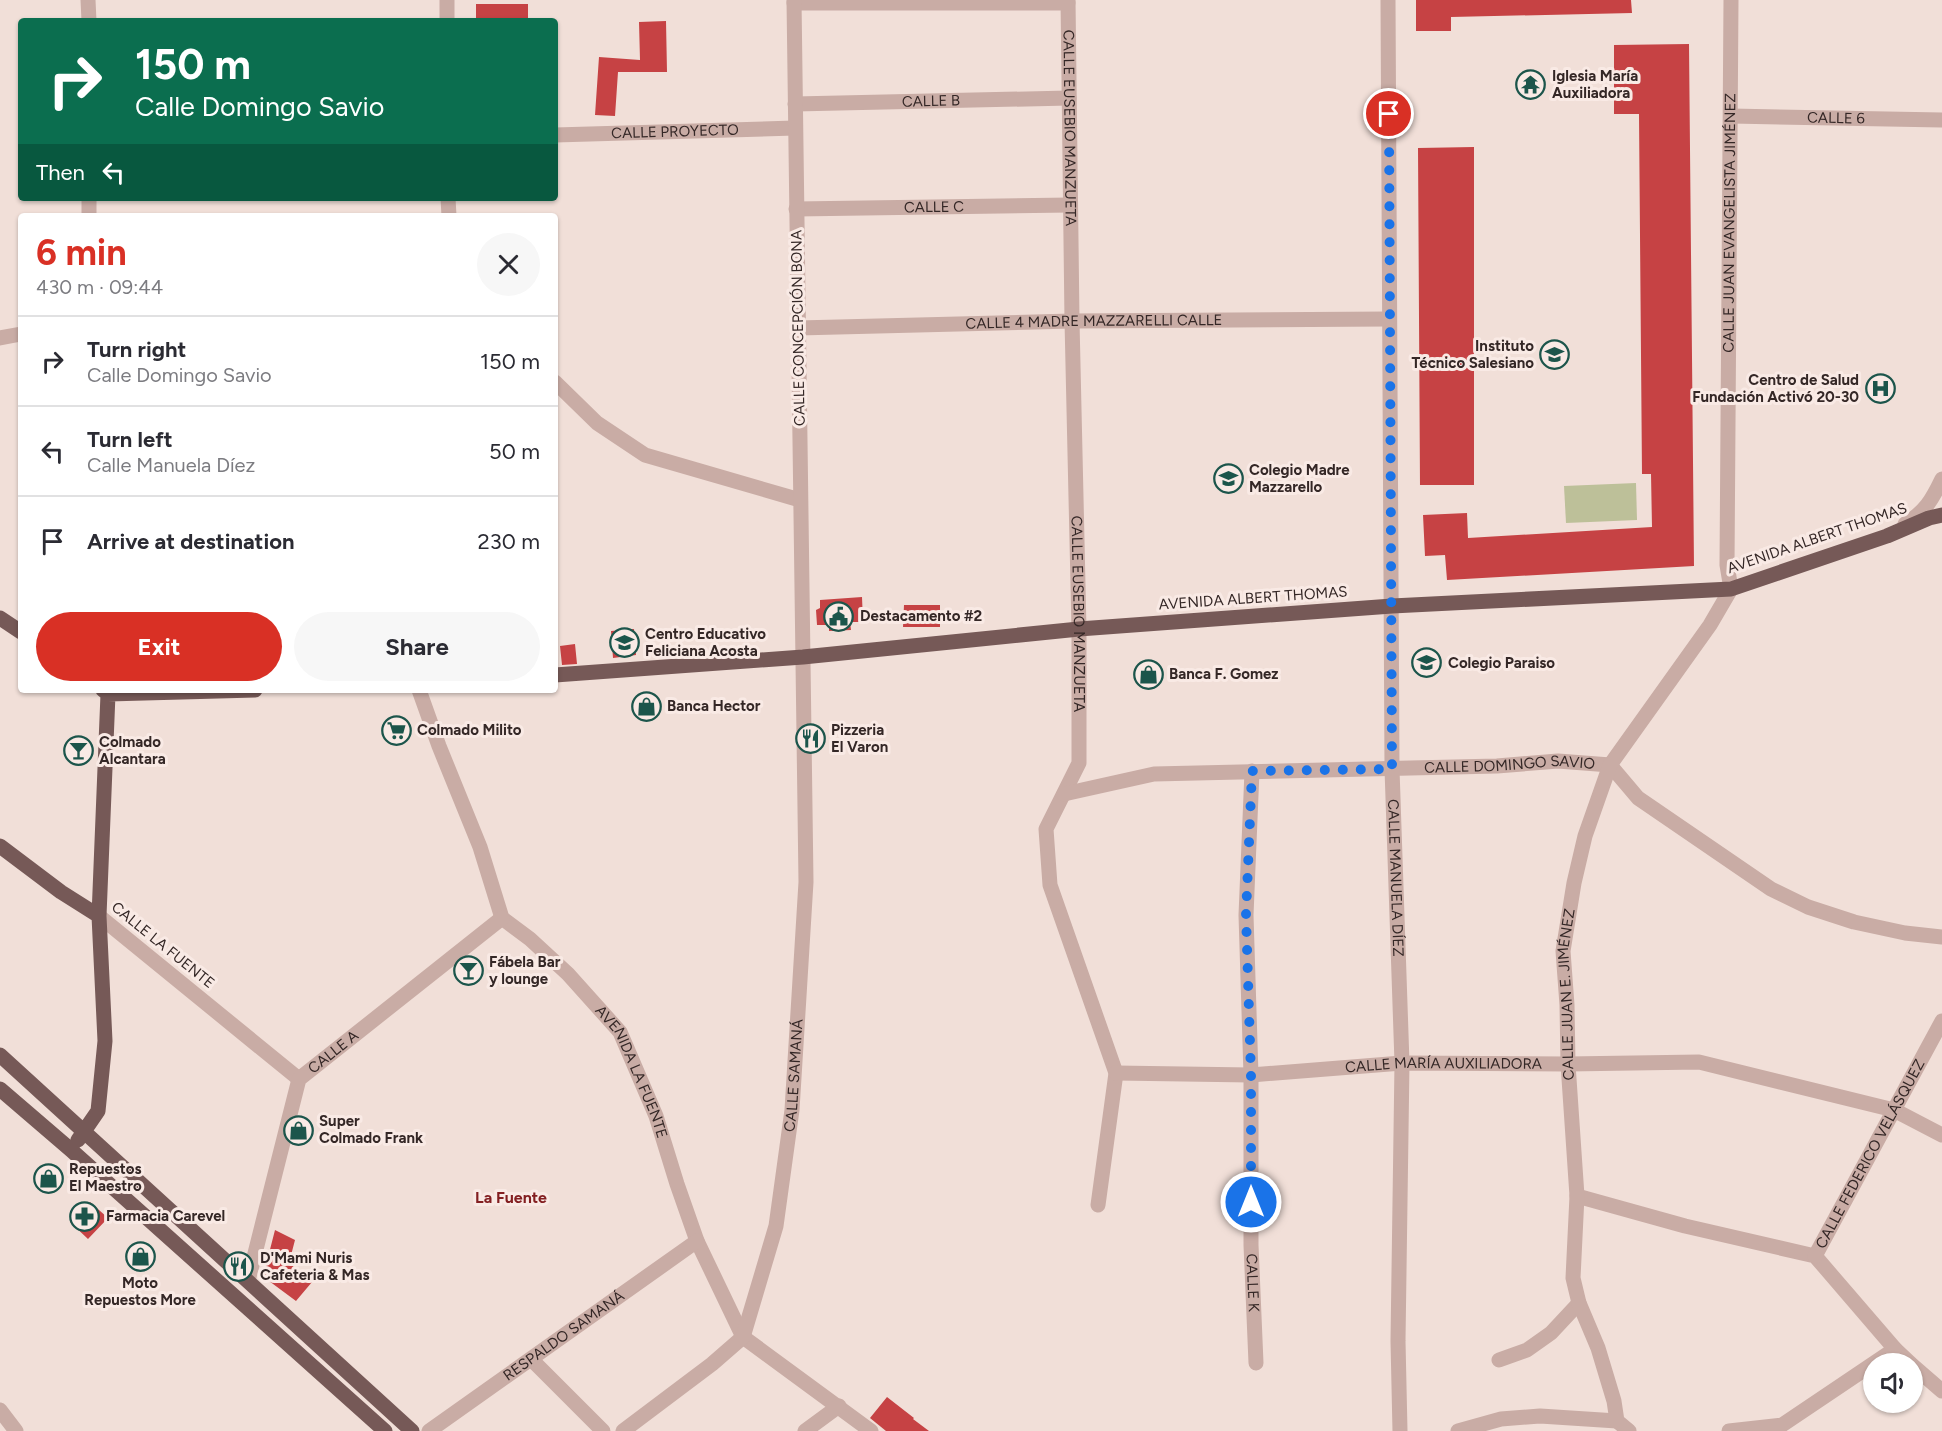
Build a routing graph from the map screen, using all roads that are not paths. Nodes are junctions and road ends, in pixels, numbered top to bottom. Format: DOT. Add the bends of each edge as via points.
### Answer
graph roads {
  1 [pos="88,0"];
  2 [pos="447,0"];
  3 [pos="1388,0"];
  4 [pos="1731,0"];
  5 [pos="1068,1"];
  6 [pos="794,2"];
  7 [pos="88,18"];
  8 [pos="447,18"];
  9 [pos="1069,98"];
  10 [pos="795,104"];
  11 [pos="1731,116"];
  12 [pos="1942,120"];
  13 [pos="795,128"];
  14 [pos="558,135"];
  15 [pos="1070,205"];
  16 [pos="796,209"];
  17 [pos="1389,319"];
  18 [pos="1072,321"];
  19 [pos="798,328"];
  20 [pos="18,335"];
  21 [pos="0,338"];
  22 [pos="558,385"];
  23 [pos="1942,479"];
  24 [pos="800,500"];
  25 [pos="1942,515"];
  26 [pos="1887,536"];
  27 [pos="1731,589"];
  28 [pos="1392,606"];
  29 [pos="0,618"];
  30 [pos="1079,629"];
  31 [pos="18,630"];
  32 [pos="803,657"];
  33 [pos="558,675"];
  34 [pos="106,693"];
  35 [pos="420,693"];
  36 [pos="1610,765"];
  37 [pos="1392,769"];
  38 [pos="1252,771"];
  39 [pos="1064,794"];
  40 [pos="0,846"];
  41 [pos="99,916"];
  42 [pos="502,918"];
  43 [pos="1942,937"];
  44 [pos="1942,1021"];
  45 [pos="0,1055"];
  46 [pos="1402,1063"];
  47 [pos="1568,1064"];
  48 [pos="1116,1073"];
  49 [pos="1251,1075"];
  50 [pos="299,1079"];
  51 [pos="0,1089"];
  52 [pos="1894,1110"];
  53 [pos="85,1132"];
  54 [pos="1942,1135"];
  55 [pos="71,1150"];
  56 [pos="1577,1196"];
  57 [pos="1098,1205"];
  58 [pos="697,1241"];
  59 [pos="1815,1256"];
  60 [pos="248,1281"];
  61 [pos="1579,1303"];
  62 [pos="743,1337"];
  63 [pos="1894,1349"];
  64 [pos="1899,1353"];
  65 [pos="531,1359"];
  66 [pos="1499,1360"];
  67 [pos="1256,1363"];
  68 [pos="1923,1374"];
  69 [pos="1942,1391"];
  70 [pos="839,1406"];
  71 [pos="0,1410"];
  72 [pos="1617,1421"];
  73 [pos="1783,1428"];
  74 [pos="16,1431"];
  75 [pos="385,1431"];
  76 [pos="411,1431"];
  77 [pos="429,1431"];
  78 [pos="603,1431"];
  79 [pos="623,1431"];
  80 [pos="805,1431"];
  81 [pos="871,1431"];
  82 [pos="1400,1431"];
  83 [pos="1458,1431"];
  84 [pos="1629,1431"];
  85 [pos="1730,1431"];
  1 -- 7 [label="street"];
  2 -- 8 [label="street"];
  3 -- 17 [label="street, CALLE MANUELA DÍEZ"];
  4 -- 11 [label="street, CALLE JUAN EVANGELISTA JIMÉNEZ"];
  5 -- 6 [label="street"];
  5 -- 9 [label="street, CALLE EUSEBIO MANZUETA"];
  6 -- 10 [label="street, CALLE CONCEPCIÓN BONA"];
  9 -- 10 [label="street, CALLE B"];
  9 -- 15 [label="street, CALLE EUSEBIO MANZUETA"];
  10 -- 13 [label="street, CALLE CONCEPCIÓN BONA"];
  11 -- 12 [label="street, CALLE 6"];
  11 -- 27 [label="street, CALLE JUAN EVANGELISTA JIMÉNEZ" via="1727,565"];
  13 -- 14 [label="street, CALLE PROYECTO"];
  13 -- 16 [label="street, CALLE CONCEPCIÓN BONA"];
  15 -- 16 [label="street, CALLE C"];
  15 -- 18 [label="street, CALLE EUSEBIO MANZUETA"];
  16 -- 19 [label="street, CALLE CONCEPCIÓN BONA"];
  17 -- 18 [label="street, CALLE 4 MADRE MAZZARELLI CALLE"];
  17 -- 28 [label="street, CALLE MANUELA DÍEZ"];
  18 -- 19 [label="street, CALLE 4 MADRE MAZZARELLI CALLE"];
  18 -- 30 [label="street, CALLE EUSEBIO MANZUETA"];
  19 -- 24 [label="street, CALLE CONCEPCIÓN BONA"];
  20 -- 21 [label="street"];
  22 -- 24 [label="street" via="597,423 645,455"];
  23 -- 26 [label="street" via="1920,515"];
  24 -- 32 [label="street, CALLE CONCEPCIÓN BONA"];
  25 -- 26 [label="main road, AVENIDA ALBERT THOMAS"];
  26 -- 27 [label="main road, AVENIDA ALBERT THOMAS"];
  27 -- 28 [label="main road, AVENIDA ALBERT THOMAS"];
  27 -- 36 [label="street, CALLE JUAN E. JIMÉNEZ" via="1710,625"];
  28 -- 30 [label="main road, AVENIDA ALBERT THOMAS"];
  28 -- 37 [label="street, CALLE MANUELA DÍEZ"];
  29 -- 31 [label="main road"];
  30 -- 32 [label="main road, AVENIDA ALBERT THOMAS"];
  30 -- 39 [label="street, CALLE EUSEBIO MANZUETA" via="1079,763"];
  32 -- 33 [label="main road, AVENIDA ALBERT THOMAS"];
  32 -- 62 [label="street, CALLE SAMANÁ" via="806,882 792,1110 776,1226"];
  34 -- 41 [label="main road"];
  35 -- 42 [label="street" via="480,847"];
  36 -- 37 [label="street, CALLE DOMINGO SAVIO" via="1558,761"];
  36 -- 43 [label="street, CALLE DOMINGO SAVIO" via="1638,798 1771,889 1808,907 1854,922"];
  36 -- 47 [label="street, CALLE JUAN E. JIMÉNEZ" via="1585,836 1563,951"];
  37 -- 38 [label="street, CALLE DOMINGO SAVIO"];
  37 -- 46 [label="street, CALLE MANUELA DÍEZ"];
  38 -- 39 [label="street, CALLE DOMINGO SAVIO" via="1154,774"];
  38 -- 49 [label="street, CALLE K" via="1246,915"];
  39 -- 48 [label="street, CALLE EUSEBIO MANZUETA" via="1046,829 1050,885"];
  40 -- 41 [label="main road, CALLE LA FUENTE"];
  41 -- 50 [label="street, CALLE LA FUENTE"];
  41 -- 53 [label="main road" via="104,1051 98,1111"];
  42 -- 50 [label="street, CALLE A"];
  42 -- 58 [label="street, AVENIDA LA FUENTE" via="568,974 620,1032 656,1116"];
  44 -- 52 [label="street, CALLE FEDERICO VELÁSQUEZ"];
  45 -- 53 [label="main road"];
  46 -- 47 [label="street, CALLE MARÍA AUXILIADORA"];
  46 -- 49 [label="street, CALLE MARÍA AUXILIADORA"];
  46 -- 82 [label="street, CALLE MANUELA DÍEZ"];
  47 -- 52 [label="street, CALLE MARÍA AUXILIADORA" via="1699,1062"];
  47 -- 56 [label="street, CALLE JUAN E. JIMÉNEZ"];
  48 -- 49 [label="street, CALLE MARÍA AUXILIADORA"];
  48 -- 57 [label="street, CALLE EUSEBIO MANZUETA"];
  49 -- 67 [label="street, CALLE K"];
  50 -- 60 [label="street, CALLE A"];
  51 -- 55 [label="main road"];
  52 -- 54 [label="street, CALLE MARÍA AUXILIADORA"];
  52 -- 59 [label="street, CALLE FEDERICO VELÁSQUEZ"];
  53 -- 55 [label="main road"];
  53 -- 60 [label="main road"];
  55 -- 75 [label="main road"];
  56 -- 59 [label="street"];
  56 -- 61 [label="street, CALLE JUAN E. JIMÉNEZ" via="1573,1278"];
  58 -- 62 [label="street, AVENIDA LA FUENTE"];
  58 -- 65 [label="street, RESPALDO SAMANÁ"];
  59 -- 63 [label="street"];
  60 -- 76 [label="main road"];
  61 -- 66 [label="street" via="1551,1334 1527,1350"];
  61 -- 72 [label="street, CALLE JUAN E. JIMÉNEZ" via="1598,1348"];
  62 -- 70 [label="street, AVENIDA LA FUENTE"];
  62 -- 79 [label="street"];
  63 -- 64 [label="street"];
  63 -- 73 [label="street"];
  65 -- 77 [label="street, RESPALDO SAMANÁ"];
  65 -- 78 [label="street"];
  68 -- 69 [label="street"];
  70 -- 80 [label="street"];
  70 -- 81 [label="street, AVENIDA LA FUENTE"];
  71 -- 74 [label="street"];
  72 -- 83 [label="street" via="1540,1416 1501,1419"];
  72 -- 84 [label="street"];
  73 -- 85 [label="street"];
}
